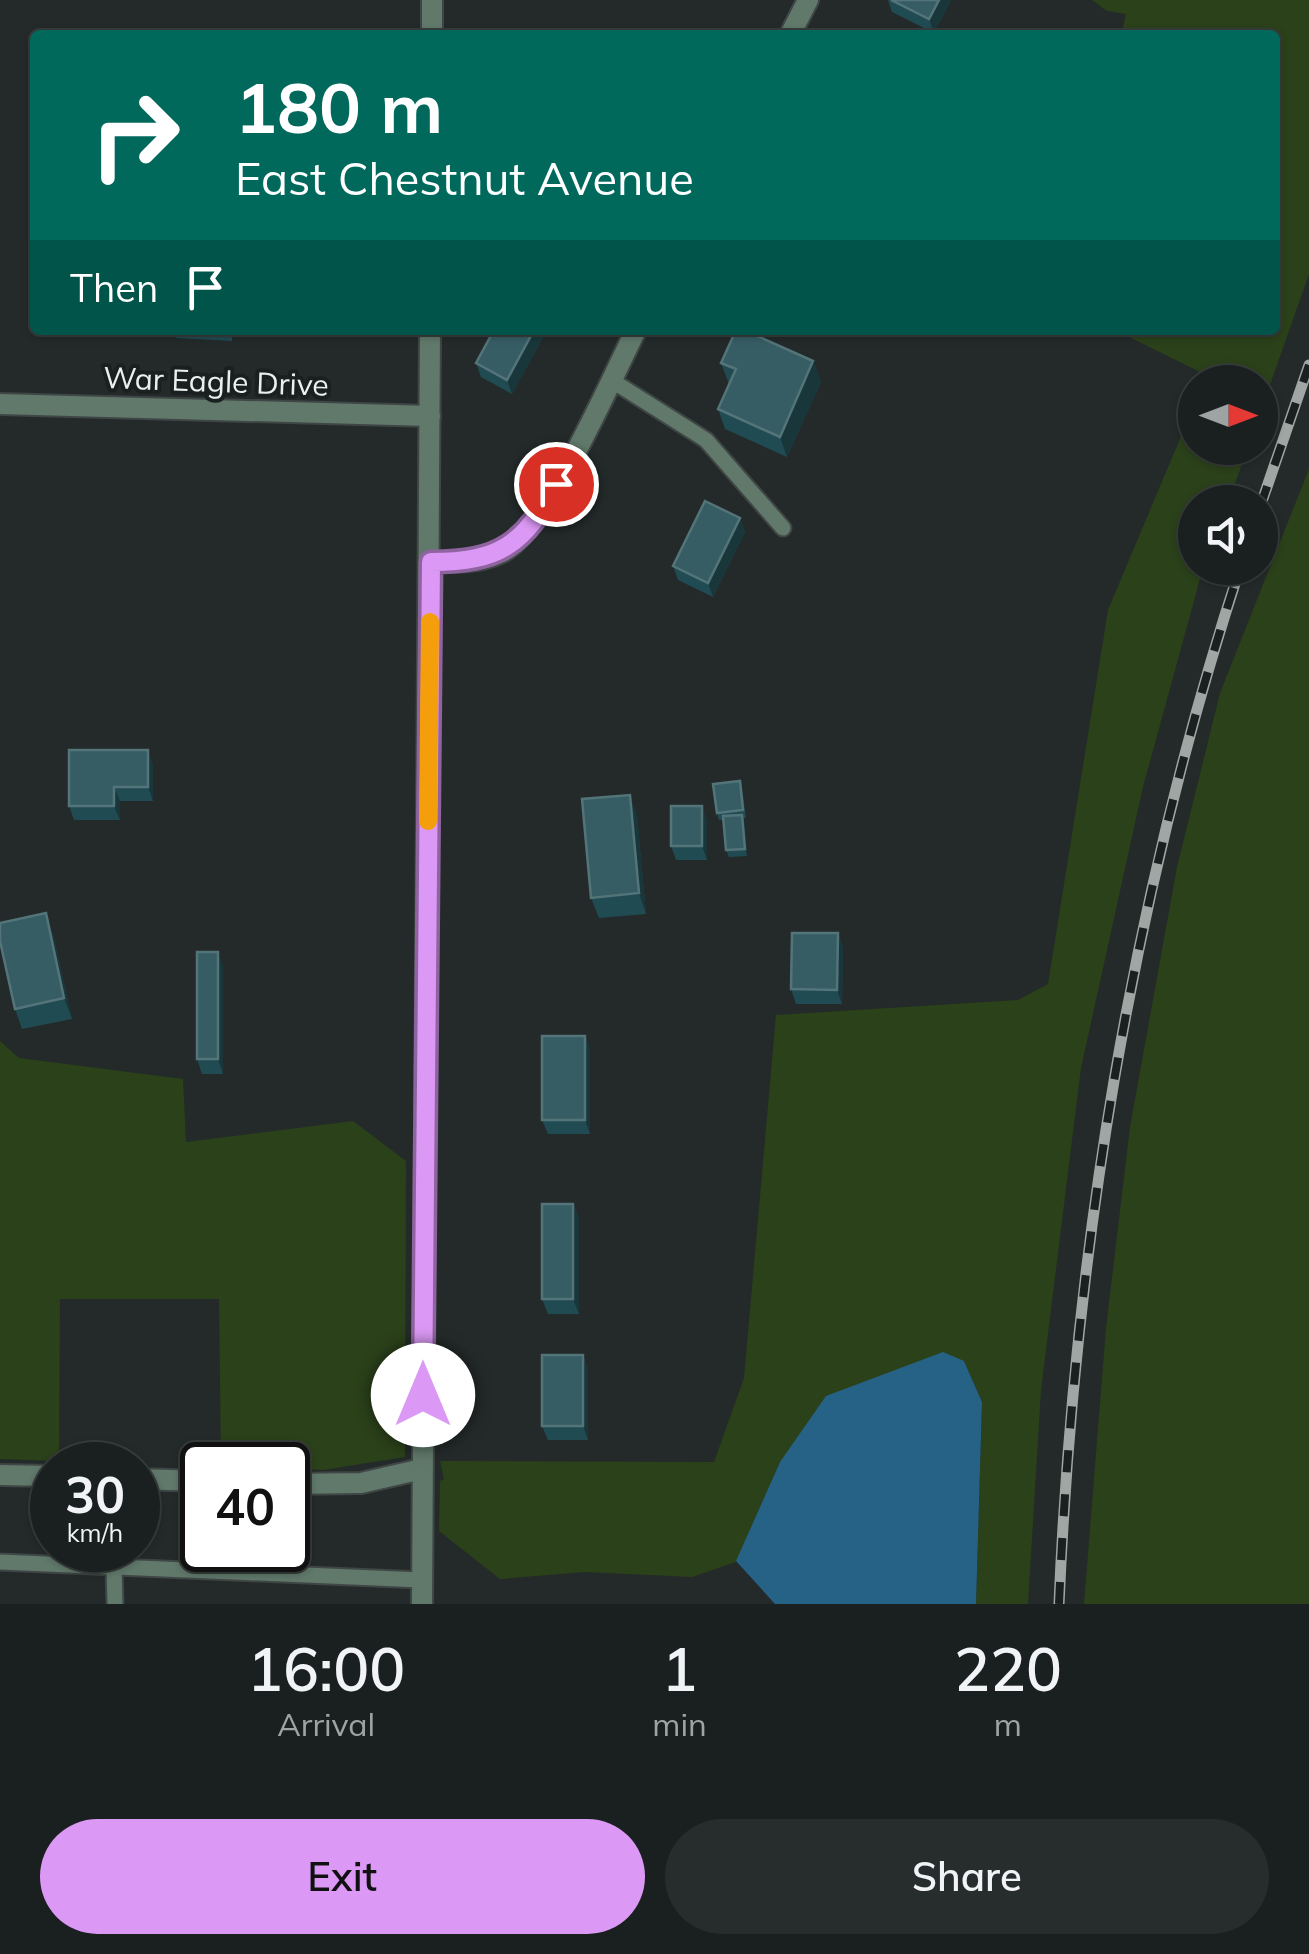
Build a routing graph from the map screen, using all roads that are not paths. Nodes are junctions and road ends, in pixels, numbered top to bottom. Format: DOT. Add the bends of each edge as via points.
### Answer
graph roads {
  1 [pos="432,0"];
  2 [pos="808,0"];
  3 [pos="432,30"];
  4 [pos="793,30"];
  5 [pos="430,335"];
  6 [pos="634,335"];
  7 [pos="611,380"];
  8 [pos="0,404"];
  9 [pos="430,416"];
  10 [pos="783,528"];
  11 [pos="431,562"];
  12 [pos="422,1469"];
  13 [pos="0,1474"];
  14 [pos="30,1475"];
  15 [pos="310,1484"];
  16 [pos="0,1562"];
  17 [pos="30,1563"];
  18 [pos="160,1569"];
  19 [pos="114,1572"];
  20 [pos="422,1580"];
  21 [pos="114,1604"];
  22 [pos="422,1604"];
  1 -- 3 [label="street"];
  2 -- 4 [label="street"];
  5 -- 9 [label="street"];
  6 -- 7 [label="street"];
  7 -- 10 [label="lane" via="706,440"];
  7 -- 11 [label="street" via="538,518 503,552 468,562"];
  8 -- 9 [label="street, War Eagle Drive"];
  9 -- 11 [label="street"];
  11 -- 12 [label="street"];
  12 -- 15 [label="street" via="361,1483"];
  12 -- 20 [label="street"];
  13 -- 14 [label="street"];
  16 -- 17 [label="lane"];
  18 -- 20 [label="lane"];
  19 -- 21 [label="lane"];
  20 -- 22 [label="street"];
}
